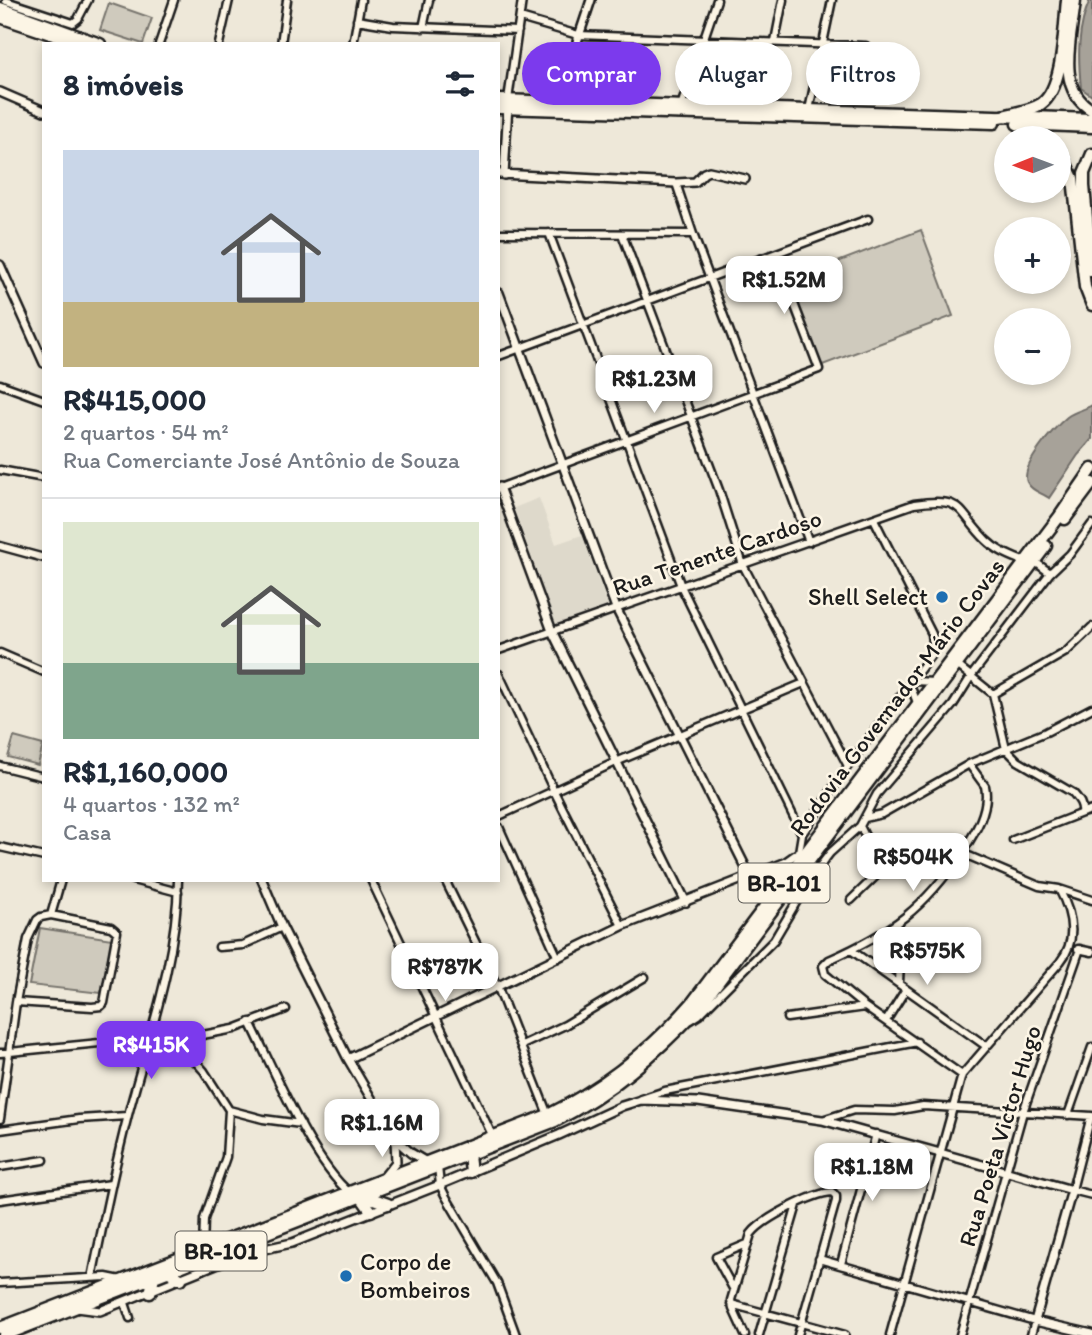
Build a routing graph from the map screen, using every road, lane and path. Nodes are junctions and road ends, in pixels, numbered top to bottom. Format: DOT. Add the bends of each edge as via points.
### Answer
graph roads {
  1 [pos="6,0"];
  2 [pos="88,0"];
  3 [pos="164,0"];
  4 [pos="229,0"];
  5 [pos="287,0"];
  6 [pos="361,0"];
  7 [pos="429,0"];
  8 [pos="522,0"];
  9 [pos="591,0"];
  10 [pos="717,0"];
  11 [pos="783,0"];
  12 [pos="832,0"];
  13 [pos="1067,0"];
  14 [pos="1075,0"];
  15 [pos="173,1"];
  16 [pos="0,8"];
  17 [pos="0,17"];
  18 [pos="520,18"];
  19 [pos="357,20"];
  20 [pos="423,28"];
  21 [pos="517,31"];
  22 [pos="578,35"];
  23 [pos="702,39"];
  24 [pos="775,41"];
  25 [pos="74,42"];
  26 [pos="94,42"];
  27 [pos="160,42"];
  28 [pos="219,42"];
  29 [pos="281,42"];
  30 [pos="353,42"];
  31 [pos="576,42"];
  32 [pos="806,42"];
  33 [pos="823,42"];
  34 [pos="0,92"];
  35 [pos="522,103"];
  36 [pos="503,104"];
  37 [pos="650,105"];
  38 [pos="810,105"];
  39 [pos="681,106"];
  40 [pos="42,110"];
  41 [pos="809,110"];
  42 [pos="1092,110"];
  43 [pos="999,117"];
  44 [pos="1092,119"];
  45 [pos="1017,124"];
  46 [pos="1021,126"];
  47 [pos="1092,127"];
  48 [pos="1092,155"];
  49 [pos="501,174"];
  50 [pos="1071,174"];
  51 [pos="745,179"];
  52 [pos="676,183"];
  53 [pos="868,219"];
  54 [pos="500,233"];
  55 [pos="549,233"];
  56 [pos="622,234"];
  57 [pos="693,234"];
  58 [pos="775,254"];
  59 [pos="0,265"];
  60 [pos="1092,271"];
  61 [pos="710,278"];
  62 [pos="500,296"];
  63 [pos="646,303"];
  64 [pos="1092,305"];
  65 [pos="583,325"];
  66 [pos="520,349"];
  67 [pos="500,356"];
  68 [pos="42,359"];
  69 [pos="0,384"];
  70 [pos="754,394"];
  71 [pos="42,399"];
  72 [pos="691,416"];
  73 [pos="628,439"];
  74 [pos="562,465"];
  75 [pos="1092,469"];
  76 [pos="0,470"];
  77 [pos="42,478"];
  78 [pos="1092,483"];
  79 [pos="500,488"];
  80 [pos="500,491"];
  81 [pos="874,519"];
  82 [pos="1092,524"];
  83 [pos="809,542"];
  84 [pos="0,546"];
  85 [pos="42,557"];
  86 [pos="1029,562"];
  87 [pos="743,565"];
  88 [pos="1050,573"];
  89 [pos="681,586"];
  90 [pos="615,608"];
  91 [pos="1092,627"];
  92 [pos="552,631"];
  93 [pos="500,650"];
  94 [pos="0,653"];
  95 [pos="957,664"];
  96 [pos="42,671"];
  97 [pos="972,675"];
  98 [pos="500,676"];
  99 [pos="935,682"];
  100 [pos="804,683"];
  101 [pos="911,683"];
  102 [pos="993,694"];
  103 [pos="918,705"];
  104 [pos="1092,708"];
  105 [pos="742,709"];
  106 [pos="680,736"];
  107 [pos="1006,749"];
  108 [pos="616,762"];
  109 [pos="969,764"];
  110 [pos="0,766"];
  111 [pos="848,766"];
  112 [pos="881,768"];
  113 [pos="42,776"];
  114 [pos="891,776"];
  115 [pos="554,791"];
  116 [pos="1092,810"];
  117 [pos="1082,813"];
  118 [pos="500,816"];
  119 [pos="865,818"];
  120 [pos="860,826"];
  121 [pos="500,829"];
  122 [pos="802,834"];
  123 [pos="1013,840"];
  124 [pos="0,847"];
  125 [pos="962,853"];
  126 [pos="801,854"];
  127 [pos="42,857"];
  128 [pos="750,876"];
  129 [pos="60,882"];
  130 [pos="140,882"];
  131 [pos="178,882"];
  132 [pos="263,882"];
  133 [pos="372,882"];
  134 [pos="446,882"];
  135 [pos="1059,889"];
  136 [pos="178,892"];
  137 [pos="851,900"];
  138 [pos="1092,900"];
  139 [pos="686,902"];
  140 [pos="51,915"];
  141 [pos="896,925"];
  142 [pos="622,926"];
  143 [pos="282,927"];
  144 [pos="1070,946"];
  145 [pos="219,947"];
  146 [pos="1080,949"];
  147 [pos="851,950"];
  148 [pos="1092,953"];
  149 [pos="558,958"];
  150 [pos="645,978"];
  151 [pos="899,983"];
  152 [pos="498,988"];
  153 [pos="906,989"];
  154 [pos="16,1002"];
  155 [pos="865,1007"];
  156 [pos="286,1009"];
  157 [pos="437,1017"];
  158 [pos="787,1018"];
  159 [pos="886,1021"];
  160 [pos="250,1022"];
  161 [pos="684,1024"];
  162 [pos="149,1038"];
  163 [pos="175,1039"];
  164 [pos="916,1042"];
  165 [pos="522,1045"];
  166 [pos="986,1046"];
  167 [pos="1092,1047"];
  168 [pos="4,1053"];
  169 [pos="348,1059"];
  170 [pos="962,1075"];
  171 [pos="641,1100"];
  172 [pos="954,1108"];
  173 [pos="229,1110"];
  174 [pos="1023,1112"];
  175 [pos="548,1115"];
  176 [pos="1068,1115"];
  177 [pos="127,1116"];
  178 [pos="1092,1116"];
  179 [pos="0,1119"];
  180 [pos="822,1120"];
  181 [pos="301,1124"];
  182 [pos="0,1130"];
  183 [pos="876,1134"];
  184 [pos="493,1138"];
  185 [pos="395,1139"];
  186 [pos="942,1153"];
  187 [pos="469,1156"];
  188 [pos="44,1160"];
  189 [pos="433,1165"];
  190 [pos="0,1167"];
  191 [pos="1007,1171"];
  192 [pos="471,1172"];
  193 [pos="379,1182"];
  194 [pos="111,1184"];
  195 [pos="440,1185"];
  196 [pos="1072,1190"];
  197 [pos="350,1193"];
  198 [pos="1092,1195"];
  199 [pos="363,1196"];
  200 [pos="0,1200"];
  201 [pos="388,1204"];
  202 [pos="797,1205"];
  203 [pos="371,1211"];
  204 [pos="747,1244"];
  205 [pos="203,1250"];
  206 [pos="819,1259"];
  207 [pos="841,1264"];
  208 [pos="169,1272"];
  209 [pos="154,1277"];
  210 [pos="92,1278"];
  211 [pos="181,1279"];
  212 [pos="123,1281"];
  213 [pos="904,1282"];
  214 [pos="0,1283"];
  215 [pos="734,1290"];
  216 [pos="150,1293"];
  217 [pos="970,1301"];
  218 [pos="125,1303"];
  219 [pos="731,1304"];
  220 [pos="77,1308"];
  221 [pos="765,1313"];
  222 [pos="130,1318"];
  223 [pos="1035,1321"];
  224 [pos="801,1323"];
  225 [pos="0,1328"];
  226 [pos="830,1333"];
  227 [pos="1092,1334"];
  228 [pos="5,1335"];
  229 [pos="516,1335"];
  230 [pos="745,1335"];
  231 [pos="759,1335"];
  232 [pos="798,1335"];
  233 [pos="845,1335"];
  234 [pos="890,1335"];
  235 [pos="960,1335"];
  236 [pos="1031,1335"];
  1 -- 2 [label="street" via="73,23"];
  1 -- 16 [label="street"];
  3 -- 15 [label="street"];
  4 -- 28 [label="street"];
  5 -- 29 [label="street"];
  6 -- 19 [label="street"];
  7 -- 20 [label="street"];
  8 -- 18 [label="street"];
  9 -- 22 [label="street"];
  10 -- 23 [label="street"];
  11 -- 24 [label="street"];
  12 -- 33 [label="street"];
  13 -- 43 [label="main road" via="1058,71 1050,95 1038,106"];
  14 -- 42 [label="main road" via="1068,73 1071,89"];
  15 -- 27 [label="street"];
  16 -- 26 [label="main road"];
  17 -- 25 [label="main road"];
  18 -- 21 [label="street"];
  18 -- 22 [label="street"];
  19 -- 20 [label="street"];
  19 -- 30 [label="street"];
  20 -- 21 [label="street"];
  21 -- 36 [label="street"];
  22 -- 23 [label="street"];
  22 -- 31 [label="street"];
  23 -- 24 [label="street"];
  23 -- 39 [label="street"];
  24 -- 32 [label="street"];
  34 -- 40 [label="street"];
  35 -- 36 [label="main road"];
  36 -- 45 [label="main road"];
  36 -- 49 [label="street"];
  37 -- 39 [label="main road"];
  38 -- 41 [label="street"];
  39 -- 41 [label="main road"];
  41 -- 43 [label="main road"];
  43 -- 44 [label="main road"];
  45 -- 46 [label="main road"];
  45 -- 47 [label="main road"];
  48 -- 60 [label="main road" via="1084,186"];
  49 -- 52 [label="street"];
  50 -- 64 [label="main road" via="1085,287"];
  51 -- 52 [label="street" via="709,171 695,181"];
  52 -- 57 [label="street"];
  53 -- 58 [label="street"];
  54 -- 55 [label="street"];
  55 -- 56 [label="street"];
  55 -- 65 [label="street"];
  56 -- 57 [label="street"];
  56 -- 63 [label="street"];
  57 -- 61 [label="street"];
  58 -- 61 [label="street"];
  58 -- 70 [label="street" via="819,369"];
  59 -- 68 [label="street"];
  61 -- 63 [label="street"];
  61 -- 70 [label="street"];
  62 -- 66 [label="street"];
  63 -- 65 [label="street"];
  63 -- 72 [label="street"];
  65 -- 66 [label="street"];
  65 -- 73 [label="street"];
  66 -- 67 [label="street"];
  66 -- 74 [label="street"];
  69 -- 71 [label="street"];
  70 -- 72 [label="street"];
  70 -- 83 [label="street"];
  72 -- 73 [label="street"];
  72 -- 87 [label="street"];
  73 -- 74 [label="street"];
  73 -- 89 [label="street"];
  74 -- 79 [label="street"];
  74 -- 90 [label="street"];
  75 -- 86 [label="main road, Rodovia Governador Mário Covas / BR-101"];
  76 -- 77 [label="street"];
  78 -- 86 [label="main road, Rodovia Governador Mário Covas / BR-101"];
  80 -- 92 [label="street"];
  81 -- 83 [label="street, Rua Tenente Cardoso"];
  81 -- 86 [label="street, Rua Tenente Cardoso" via="914,503 950,502 961,508 995,548"];
  81 -- 101 [label="street" via="934,640 934,651"];
  82 -- 88 [label="street"];
  83 -- 87 [label="street, Rua Tenente Cardoso"];
  84 -- 85 [label="street"];
  86 -- 88 [label="street"];
  86 -- 95 [label="main road, Rodovia Governador Mário Covas / BR-101"];
  86 -- 99 [label="main road, Rodovia Governador Mário Covas / BR-101"];
  87 -- 89 [label="street, Rua Tenente Cardoso"];
  87 -- 100 [label="street"];
  88 -- 97 [label="street"];
  89 -- 90 [label="street, Rua Tenente Cardoso"];
  89 -- 105 [label="street"];
  90 -- 92 [label="street, Rua Tenente Cardoso"];
  90 -- 106 [label="street"];
  91 -- 102 [label="street" via="1066,652"];
  92 -- 93 [label="street, Rua Tenente Cardoso"];
  92 -- 108 [label="street"];
  94 -- 96 [label="street"];
  95 -- 97 [label="street"];
  95 -- 112 [label="main road, Rodovia Governador Mário Covas / BR-101"];
  97 -- 102 [label="street"];
  97 -- 114 [label="street" via="933,730"];
  98 -- 115 [label="street"];
  99 -- 101 [label="street"];
  99 -- 103 [label="main road, Rodovia Governador Mário Covas / BR-101"];
  100 -- 105 [label="street"];
  100 -- 111 [label="street"];
  101 -- 103 [label="street"];
  101 -- 111 [label="street"];
  102 -- 107 [label="street"];
  103 -- 126 [label="main road, Rodovia Governador Mário Covas / BR-101"];
  104 -- 107 [label="street"];
  105 -- 106 [label="street"];
  105 -- 122 [label="street"];
  106 -- 108 [label="street"];
  106 -- 128 [label="street"];
  107 -- 109 [label="street"];
  107 -- 117 [label="street" via="1073,793 1080,800"];
  108 -- 115 [label="street"];
  108 -- 139 [label="street"];
  109 -- 119 [label="street" via="882,814"];
  109 -- 125 [label="street" via="985,786 986,797 976,830"];
  110 -- 113 [label="street"];
  111 -- 122 [label="street"];
  112 -- 114 [label="street"];
  112 -- 161 [label="main road, Rodovia Governador Mário Covas / BR-101"];
  114 -- 119 [label="street"];
  115 -- 118 [label="street"];
  115 -- 142 [label="street"];
  116 -- 117 [label="street"];
  117 -- 123 [label="street"];
  119 -- 120 [label="street"];
  120 -- 137 [label="street" via="882,870"];
  120 -- 161 [label="street" via="824,861 774,940 699,1015"];
  121 -- 149 [label="street"];
  122 -- 126 [label="street"];
  124 -- 127 [label="street"];
  125 -- 135 [label="street" via="1039,886"];
  125 -- 141 [label="street" via="937,889"];
  126 -- 128 [label="street"];
  126 -- 175 [label="main road, Rodovia Governador Mário Covas / BR-101" via="686,1010 626,1068"];
  128 -- 139 [label="street"];
  129 -- 140 [label="street"];
  130 -- 136 [label="street"];
  131 -- 136 [label="street"];
  132 -- 143 [label="street"];
  133 -- 157 [label="street"];
  134 -- 152 [label="street"];
  135 -- 138 [label="street"];
  135 -- 144 [label="street" via="1072,931"];
  136 -- 162 [label="street"];
  139 -- 142 [label="street"];
  140 -- 154 [label="street" via="41,917 33,927"];
  140 -- 154 [label="street" via="111,927 117,936 106,997 101,1006 92,1007"];
  141 -- 147 [label="street"];
  141 -- 151 [label="street" via="901,938"];
  142 -- 149 [label="street"];
  143 -- 145 [label="street" via="243,945"];
  143 -- 169 [label="street"];
  144 -- 146 [label="street"];
  144 -- 166 [label="street"];
  146 -- 148 [label="street"];
  146 -- 174 [label="street, Rua Poeta Victor Hugo"];
  147 -- 151 [label="street"];
  147 -- 155 [label="street" via="822,966 825,974"];
  149 -- 152 [label="street"];
  150 -- 165 [label="street"];
  151 -- 153 [label="street"];
  152 -- 157 [label="street"];
  152 -- 165 [label="street"];
  153 -- 159 [label="street"];
  153 -- 166 [label="street"];
  154 -- 168 [label="street"];
  155 -- 158 [label="street"];
  155 -- 159 [label="street"];
  156 -- 160 [label="street"];
  157 -- 169 [label="street"];
  157 -- 184 [label="street"];
  159 -- 164 [label="street"];
  160 -- 163 [label="street"];
  160 -- 181 [label="street"];
  161 -- 187 [label="main road, Rodovia Governador Mário Covas / BR-101" via="597,1099"];
  162 -- 163 [label="street"];
  162 -- 168 [label="street"];
  162 -- 177 [label="street"];
  163 -- 173 [label="street" via="210,1079"];
  164 -- 170 [label="street"];
  164 -- 171 [label="street" via="665,1091"];
  165 -- 175 [label="street"];
  166 -- 170 [label="street"];
  167 -- 176 [label="street"];
  168 -- 179 [label="street"];
  169 -- 185 [label="street"];
  170 -- 172 [label="street"];
  171 -- 180 [label="street" via="698,1102"];
  171 -- 192 [label="street"];
  172 -- 174 [label="street"];
  172 -- 180 [label="street" via="854,1110"];
  172 -- 186 [label="street"];
  173 -- 181 [label="street"];
  173 -- 205 [label="street" via="226,1157 204,1219"];
  174 -- 176 [label="street"];
  174 -- 191 [label="street, Rua Poeta Victor Hugo"];
  175 -- 184 [label="main road, Rodovia Governador Mário Covas / BR-101"];
  176 -- 178 [label="street"];
  177 -- 182 [label="street"];
  177 -- 194 [label="street"];
  178 -- 196 [label="street"];
  180 -- 183 [label="street"];
  181 -- 197 [label="street" via="329,1172"];
  183 -- 186 [label="street"];
  183 -- 207 [label="street"];
  184 -- 189 [label="main road, Rodovia Governador Mário Covas / BR-101"];
  185 -- 189 [label="street"];
  185 -- 193 [label="street" via="397,1162"];
  186 -- 191 [label="street"];
  186 -- 213 [label="street"];
  187 -- 189 [label="main road, Rodovia Governador Mário Covas / BR-101"];
  187 -- 192 [label="main road"];
  188 -- 190 [label="street"];
  189 -- 193 [label="main road, Rodovia Governador Mário Covas / BR-101"];
  189 -- 195 [label="street"];
  189 -- 199 [label="main road, Rodovia Governador Mário Covas / BR-101"];
  191 -- 196 [label="street"];
  191 -- 217 [label="street, Rua Poeta Victor Hugo"];
  192 -- 195 [label="street"];
  193 -- 197 [label="main road, Rodovia Governador Mário Covas / BR-101"];
  194 -- 200 [label="street"];
  194 -- 210 [label="street"];
  195 -- 201 [label="street"];
  195 -- 229 [label="street" via="492,1274"];
  196 -- 198 [label="street"];
  196 -- 223 [label="street"];
  197 -- 205 [label="main road, Rodovia Governador Mário Covas / BR-101"];
  199 -- 201 [label="main road"];
  199 -- 203 [label="main road"];
  199 -- 208 [label="main road, Rodovia Governador Mário Covas / BR-101"];
  201 -- 203 [label="street"];
  202 -- 204 [label="street" via="757,1226"];
  202 -- 206 [label="street" via="835,1193"];
  202 -- 221 [label="street"];
  203 -- 211 [label="street"];
  204 -- 215 [label="street"];
  204 -- 215 [label="street" via="716,1257"];
  205 -- 212 [label="main road, Rodovia Governador Mário Covas / BR-101"];
  206 -- 207 [label="street"];
  206 -- 224 [label="street"];
  207 -- 213 [label="street"];
  208 -- 209 [label="main road, Rodovia Governador Mário Covas / BR-101"];
  208 -- 211 [label="main road"];
  209 -- 216 [label="main road"];
  209 -- 220 [label="main road, Rodovia Governador Mário Covas / BR-101"];
  210 -- 212 [label="street"];
  210 -- 214 [label="street"];
  211 -- 216 [label="street"];
  212 -- 225 [label="main road, Rodovia Governador Mário Covas / BR-101"];
  213 -- 217 [label="street"];
  213 -- 234 [label="street"];
  215 -- 219 [label="street"];
  216 -- 218 [label="street"];
  217 -- 223 [label="street"];
  217 -- 235 [label="street, Rua Poeta Victor Hugo"];
  218 -- 220 [label="street" via="100,1311"];
  218 -- 222 [label="street"];
  219 -- 221 [label="street"];
  219 -- 230 [label="street"];
  220 -- 228 [label="main road, Rodovia Governador Mário Covas / BR-101"];
  221 -- 224 [label="street"];
  221 -- 231 [label="street"];
  223 -- 227 [label="street"];
  223 -- 236 [label="street"];
  224 -- 226 [label="street"];
  224 -- 232 [label="street"];
  226 -- 233 [label="street"];
}
